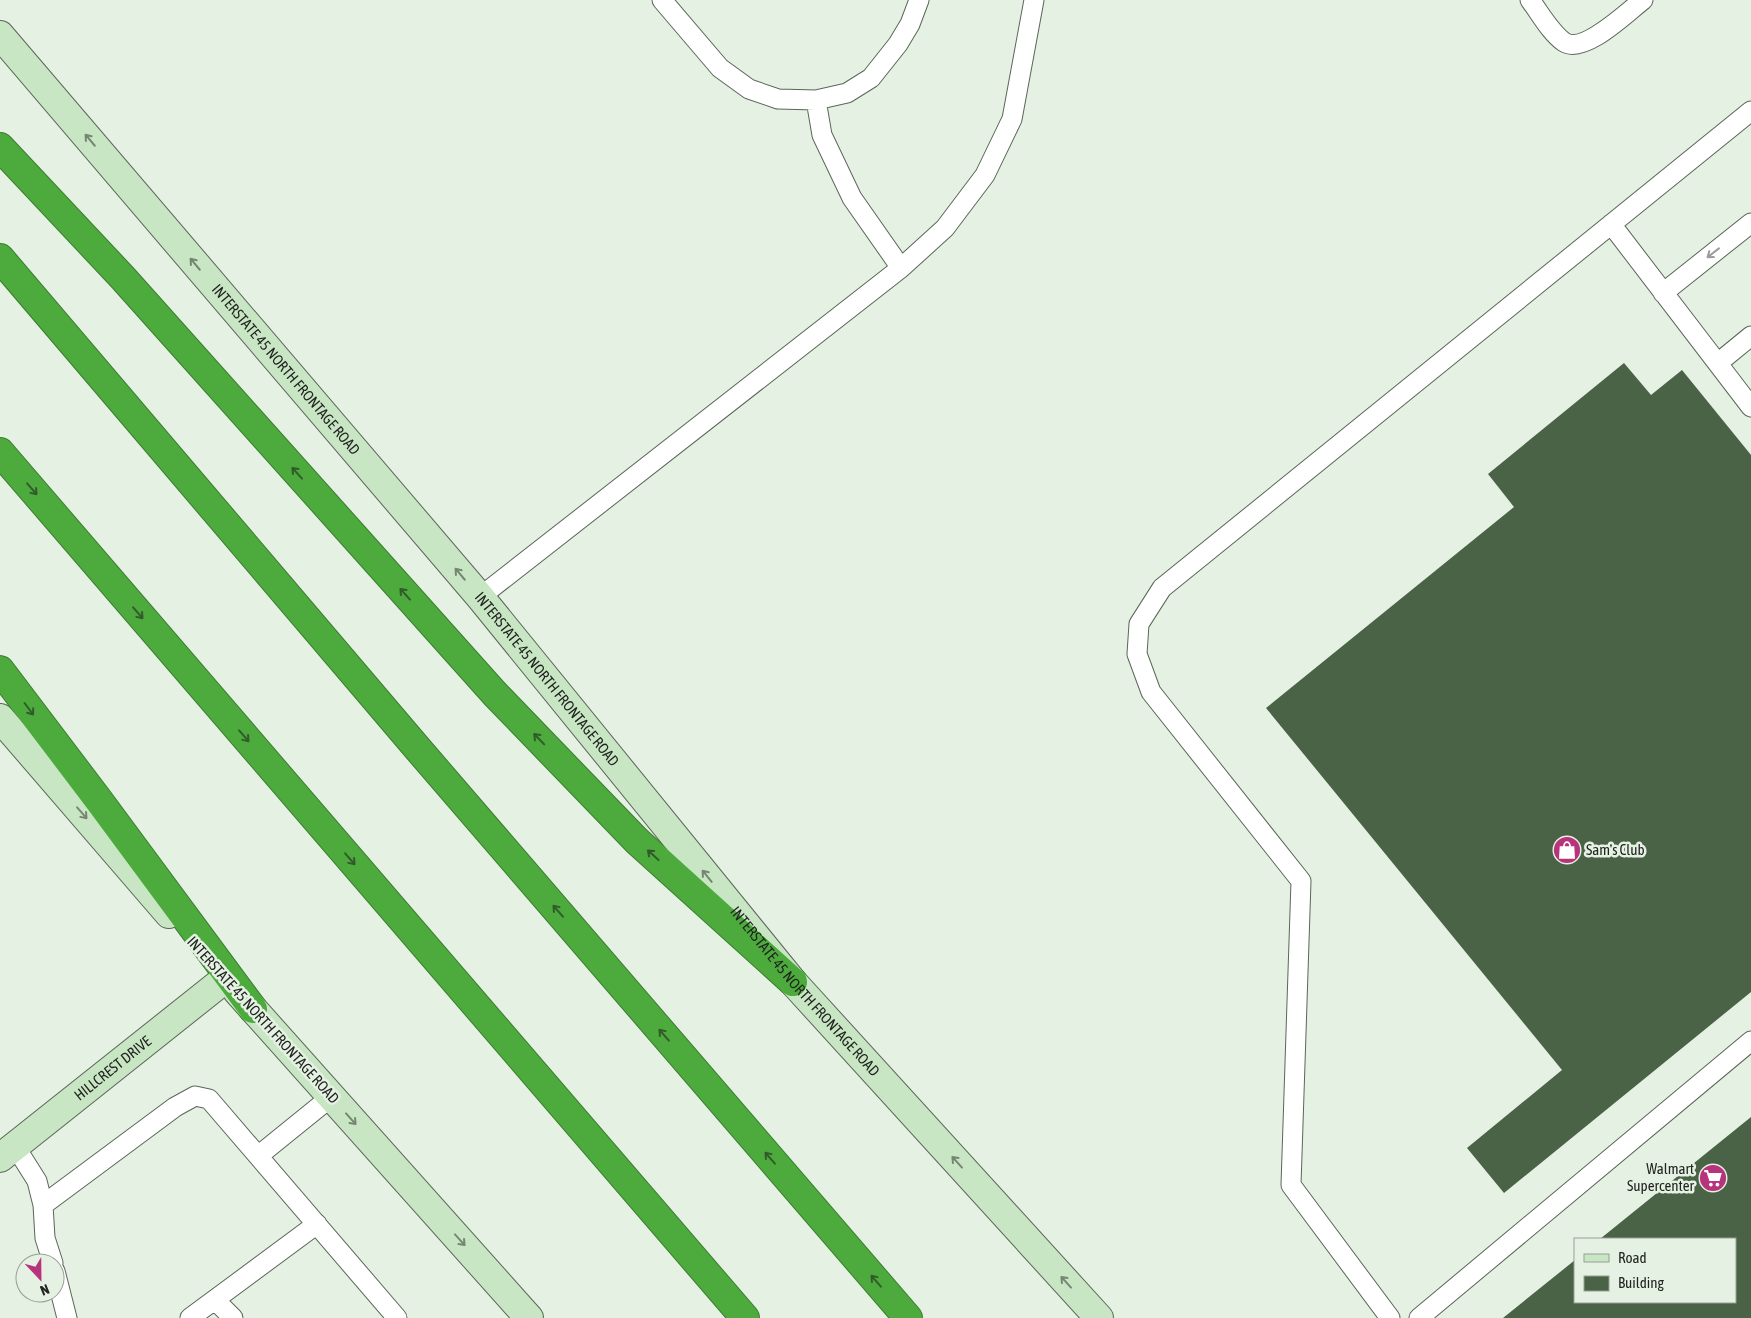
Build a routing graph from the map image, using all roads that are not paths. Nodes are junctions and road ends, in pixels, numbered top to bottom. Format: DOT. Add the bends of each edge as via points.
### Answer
graph roads {
  1 [pos="662,0"];
  2 [pos="919,0"];
  3 [pos="1034,0"];
  4 [pos="1530,0"];
  5 [pos="1642,0"];
  6 [pos="0,35"];
  7 [pos="816,100"];
  8 [pos="1751,111"];
  9 [pos="0,146"];
  10 [pos="1751,223"];
  11 [pos="1611,224"];
  12 [pos="0,258"];
  13 [pos="901,268"];
  14 [pos="1663,293"];
  15 [pos="1751,336"];
  16 [pos="1718,363"];
  17 [pos="1751,407"];
  18 [pos="0,452"];
  19 [pos="480,597"];
  20 [pos="0,670"];
  21 [pos="0,718"];
  22 [pos="225,979"];
  23 [pos="793,982"];
  24 [pos="253,1009"];
  25 [pos="1751,1041"];
  26 [pos="331,1097"];
  27 [pos="8,1152"];
  28 [pos="258,1156"];
  29 [pos="42,1204"];
  30 [pos="316,1224"];
  31 [pos="49,1253"];
  32 [pos="214,1300"];
  33 [pos="63,1303"];
  34 [pos="67,1318"];
  35 [pos="190,1318"];
  36 [pos="233,1318"];
  37 [pos="397,1318"];
  38 [pos="529,1318"];
  39 [pos="745,1318"];
  40 [pos="908,1318"];
  41 [pos="1099,1318"];
  42 [pos="1390,1318"];
  43 [pos="1419,1318"];
  1 -- 7 [label="lane" via="720,68 749,89 778,99"];
  2 -- 7 [label="lane" via="898,44 871,78 847,93"];
  3 -- 13 [label="lane" via="1012,119 986,176 945,228"];
  4 -- 5 [label="lane" via="1557,35 1566,43 1578,45 1591,40"];
  19 -- 6 [label="main road, INTERSTATE 45 NORTH FRONTAGE ROAD, one-way"];
  7 -- 13 [label="lane" via="822,135 852,198"];
  8 -- 11 [label="lane"];
  23 -- 9 [label="highway, one-way" via="637,841 496,694 123,278"];
  10 -- 14 [label="lane, one-way"];
  11 -- 14 [label="lane"];
  11 -- 42 [label="lane" via="1162,588 1139,624 1137,654 1152,692 1301,882 1291,1185"];
  40 -- 12 [label="highway, one-way"];
  13 -- 19 [label="lane"];
  14 -- 16 [label="lane"];
  15 -- 16 [label="lane"];
  16 -- 17 [label="lane"];
  18 -- 39 [label="highway, one-way"];
  23 -- 19 [label="main road, INTERSTATE 45 NORTH FRONTAGE ROAD, one-way"];
  20 -- 24 [label="highway, one-way"];
  21 -- 22 [label="main road, INTERSTATE 45 NORTH FRONTAGE ROAD, one-way"];
  22 -- 24 [label="main road, INTERSTATE 45 NORTH FRONTAGE ROAD"];
  22 -- 27 [label="main road, HILLCREST DRIVE"];
  41 -- 23 [label="main road, INTERSTATE 45 NORTH FRONTAGE ROAD, one-way"];
  24 -- 26 [label="main road, INTERSTATE 45 NORTH FRONTAGE ROAD"];
  25 -- 43 [label="lane"];
  26 -- 28 [label="lane"];
  26 -- 38 [label="main road, INTERSTATE 45 NORTH FRONTAGE ROAD, one-way"];
  27 -- 29 [label="lane" via="37,1181"];
  28 -- 29 [label="lane" via="209,1099 195,1096 175,1107"];
  28 -- 30 [label="lane"];
  29 -- 31 [label="lane"];
  30 -- 32 [label="lane"];
  30 -- 37 [label="lane"];
  32 -- 35 [label="lane"];
  32 -- 36 [label="lane"];
  33 -- 34 [label="lane"];
}
